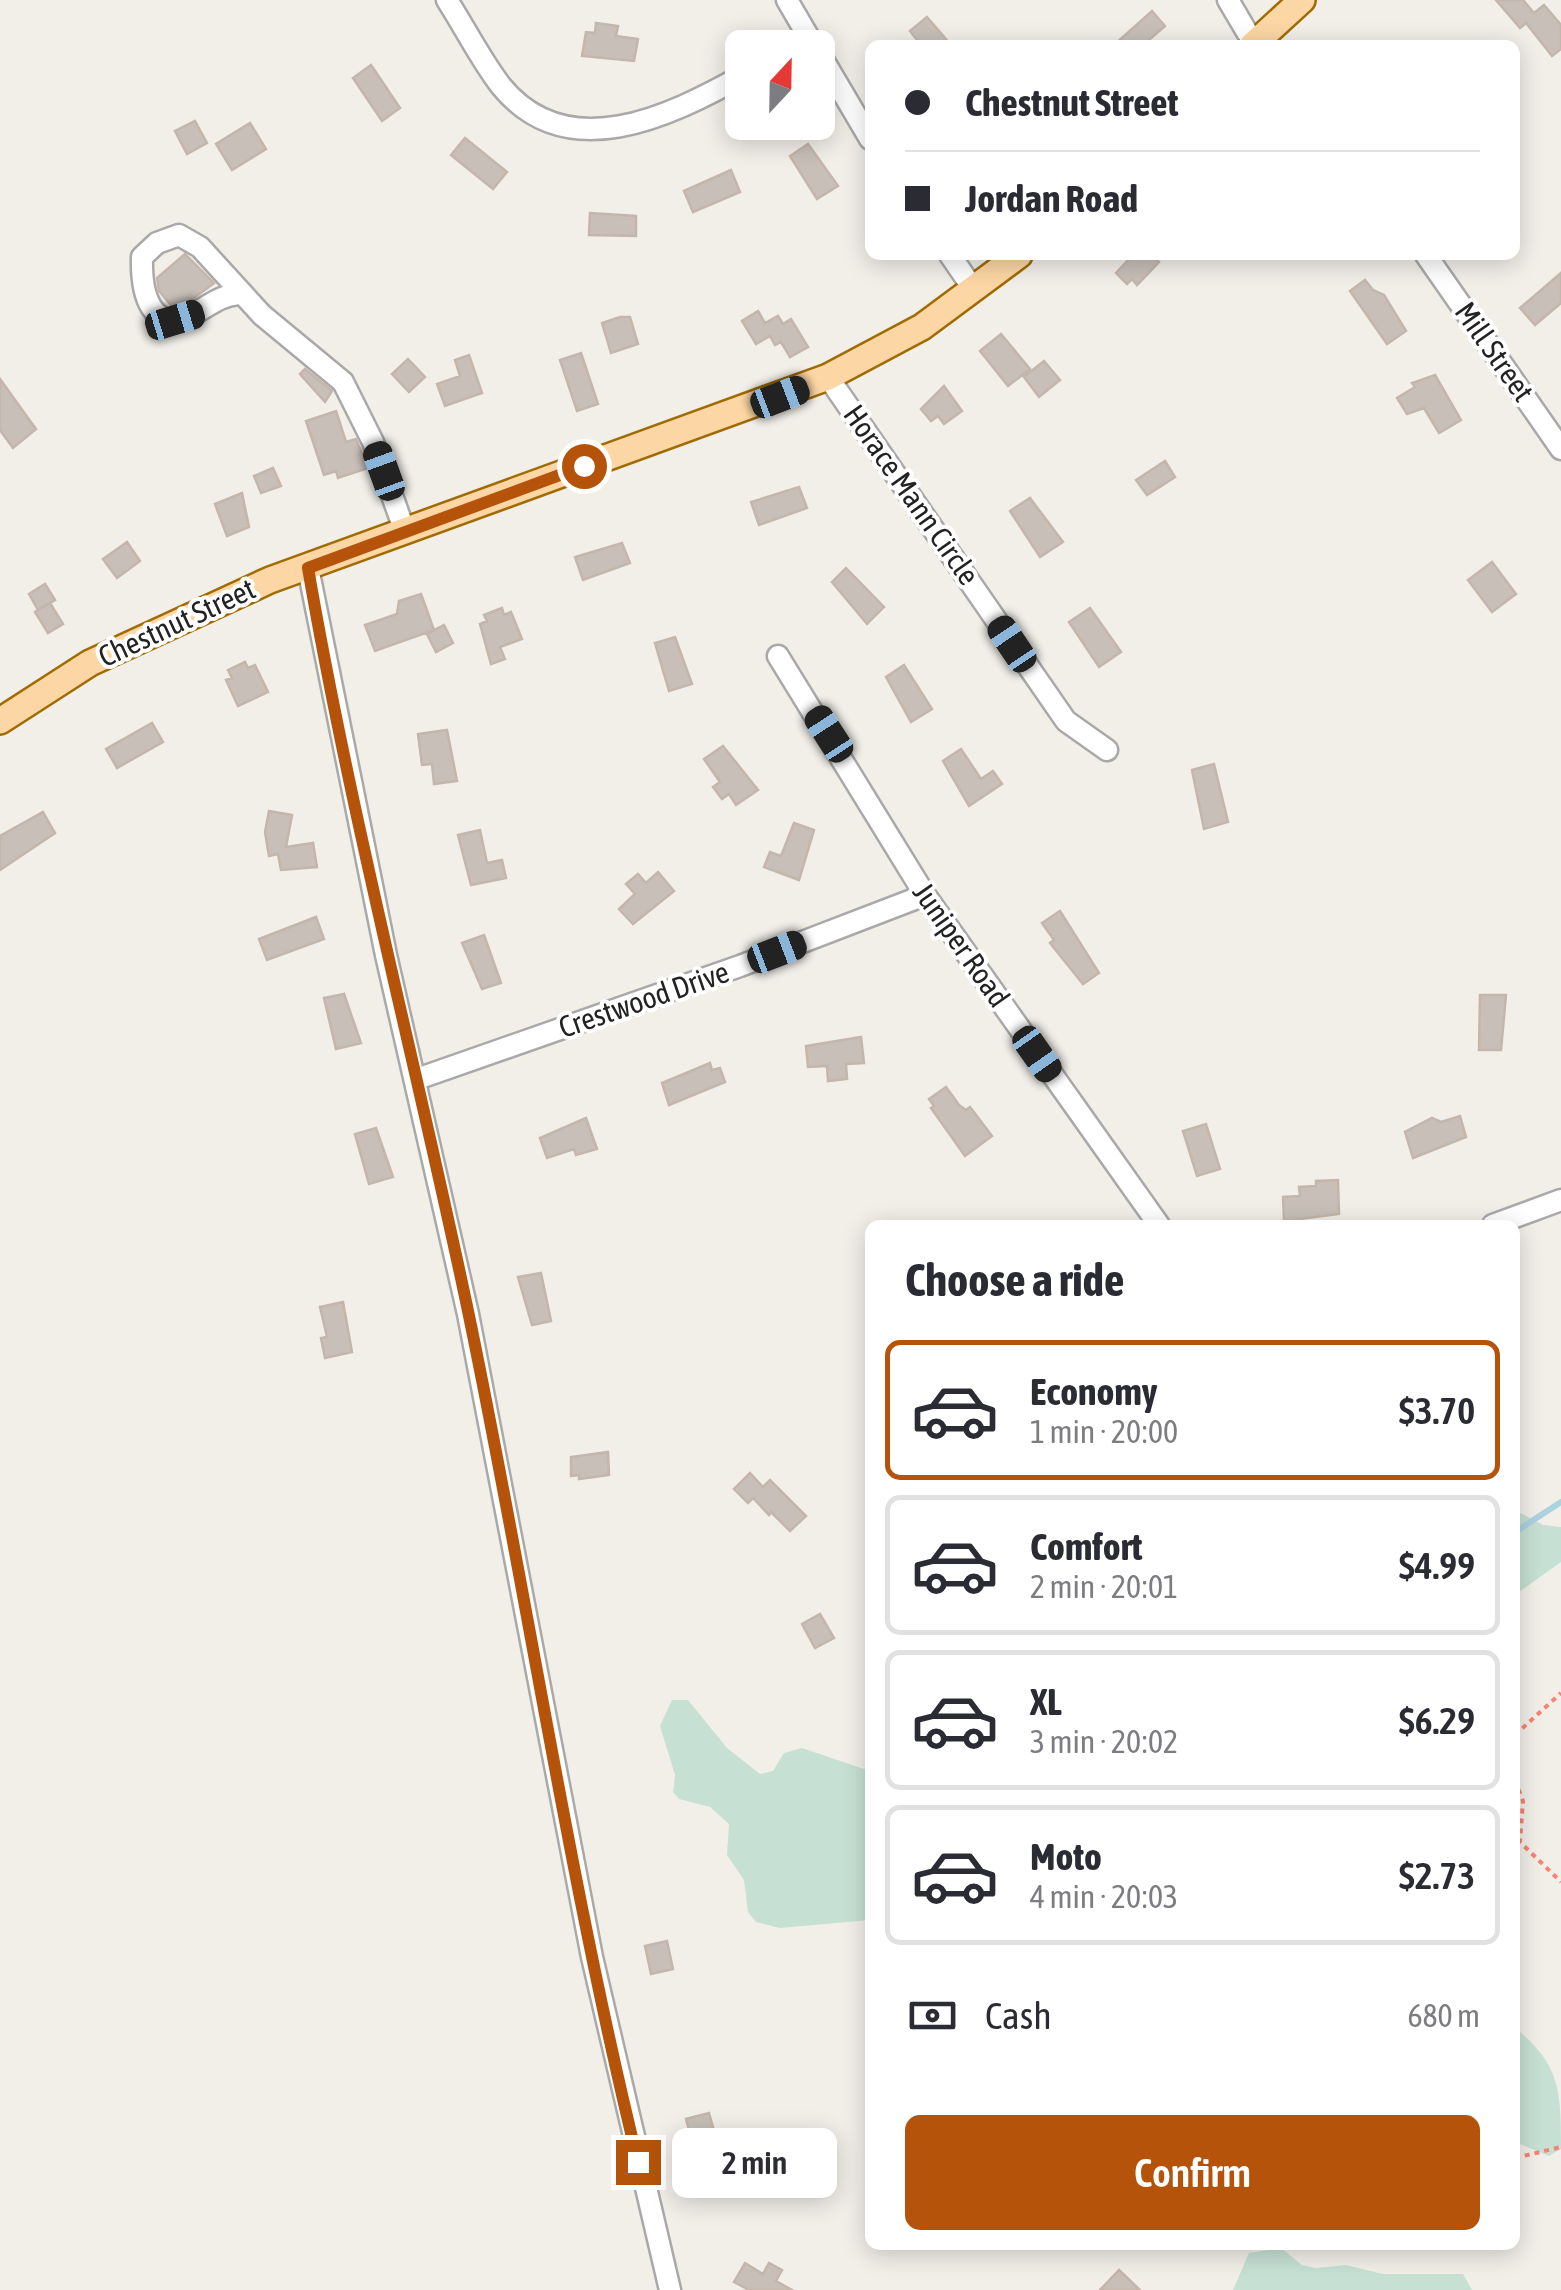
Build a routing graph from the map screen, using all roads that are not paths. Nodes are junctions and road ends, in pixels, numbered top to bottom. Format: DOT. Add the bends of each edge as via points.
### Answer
graph roads {
  1 [pos="447,0"];
  2 [pos="787,0"];
  3 [pos="1228,0"];
  4 [pos="1302,0"];
  5 [pos="801,30"];
  6 [pos="1263,40"];
  7 [pos="1265,40"];
  8 [pos="725,84"];
  9 [pos="835,85"];
  10 [pos="865,130"];
  11 [pos="953,260"];
  12 [pos="1012,260"];
  13 [pos="1429,260"];
  14 [pos="974,290"];
  15 [pos="239,294"];
  16 [pos="828,377"];
  17 [pos="1561,449"];
  18 [pos="404,529"];
  19 [pos="308,568"];
  20 [pos="778,656"];
  21 [pos="0,722"];
  22 [pos="1106,750"];
  23 [pos="925,895"];
  24 [pos="417,1079"];
  25 [pos="1561,1200"];
  26 [pos="1155,1220"];
  27 [pos="1507,1220"];
  28 [pos="670,2290"];
  1 -- 8 [label="street" via="502,88 551,121 580,130 611,131 645,121"];
  2 -- 5 [label="street"];
  3 -- 6 [label="street"];
  4 -- 7 [label="main road"];
  9 -- 10 [label="street"];
  11 -- 14 [label="street"];
  12 -- 14 [label="main road, Chestnut Street"];
  13 -- 17 [label="street, Mill Street"];
  14 -- 16 [label="main road, Chestnut Street" via="898,342"];
  15 -- 15 [label="street" via="200,247 179,235 142,257 144,300 154,312 175,320 220,296"];
  15 -- 18 [label="street" via="344,382"];
  16 -- 18 [label="main road, Chestnut Street"];
  16 -- 22 [label="street, Horace Mann Circle" via="1066,721"];
  18 -- 19 [label="main road, Chestnut Street"];
  19 -- 21 [label="main road, Chestnut Street" via="90,663"];
  19 -- 24 [label="street"];
  20 -- 23 [label="street, Juniper Road"];
  23 -- 24 [label="street, Crestwood Drive"];
  23 -- 26 [label="street, Juniper Road"];
  24 -- 28 [label="street" via="596,1975"];
  25 -- 27 [label="street"];
}
